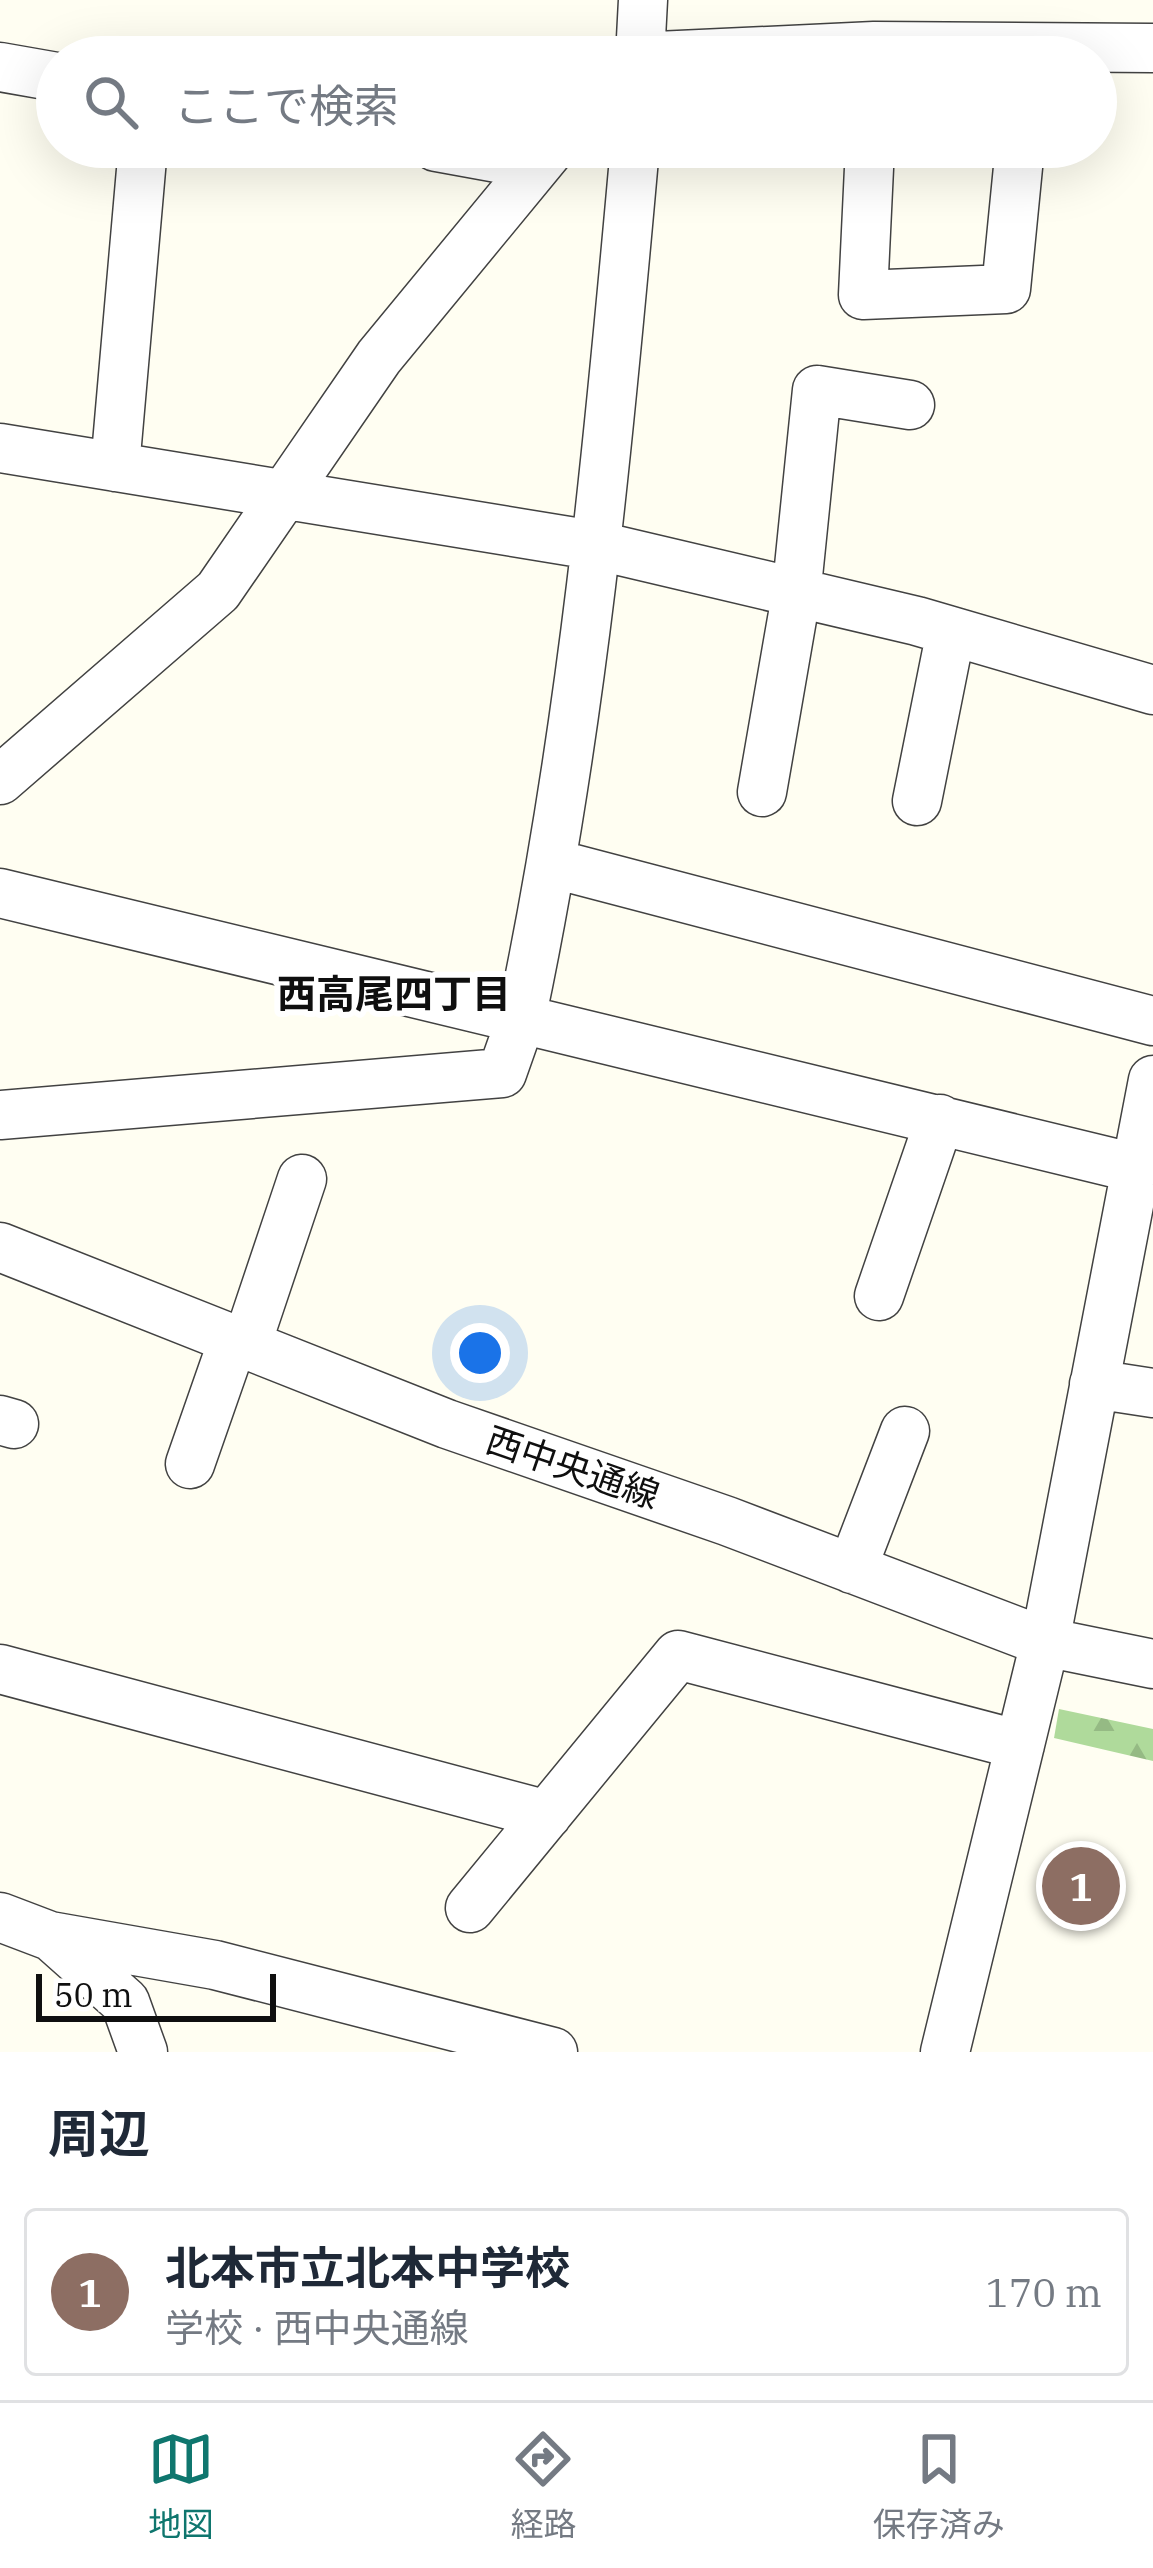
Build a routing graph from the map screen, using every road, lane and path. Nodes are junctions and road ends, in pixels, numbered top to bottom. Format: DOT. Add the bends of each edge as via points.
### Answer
graph roads {
  1 [pos="637,1"];
  2 [pos="638,36"];
  3 [pos="1153,48"];
  4 [pos="1117,49"];
  5 [pos="0,67"];
  6 [pos="36,73"];
  7 [pos="140,168"];
  8 [pos="534,168"];
  9 [pos="633,168"];
  10 [pos="869,168"];
  11 [pos="1018,168"];
  12 [pos="910,405"];
  13 [pos="0,448"];
  14 [pos="115,467"];
  15 [pos="287,496"];
  16 [pos="599,545"];
  17 [pos="796,596"];
  18 [pos="951,631"];
  19 [pos="1153,690"];
  20 [pos="0,780"];
  21 [pos="762,792"];
  22 [pos="917,801"];
  23 [pos="551,863"];
  24 [pos="0,893"];
  25 [pos="521,1019"];
  26 [pos="1153,1021"];
  27 [pos="1152,1087"];
  28 [pos="0,1115"];
  29 [pos="940,1119"];
  30 [pos="1135,1168"];
  31 [pos="302,1179"];
  32 [pos="0,1247"];
  33 [pos="879,1296"];
  34 [pos="240,1341"];
  35 [pos="1094,1384"];
  36 [pos="1153,1393"];
  37 [pos="904,1431"];
  38 [pos="190,1464"];
  39 [pos="852,1568"];
  40 [pos="1045,1642"];
  41 [pos="1153,1664"];
  42 [pos="0,1669"];
  43 [pos="1020,1745"];
  44 [pos="547,1815"];
  45 [pos="470,1908"];
  46 [pos="0,1917"];
  47 [pos="50,1936"];
  48 [pos="468,2042"];
  49 [pos="143,2052"];
  50 [pos="553,2052"];
  51 [pos="945,2052"];
  1 -- 2 [label="street"];
  3 -- 4 [label="street"];
  5 -- 6 [label="street"];
  7 -- 14 [label="street"];
  8 -- 15 [label="street" via="379,357"];
  9 -- 16 [label="street"];
  10 -- 11 [label="street" via="863,295 1006,290"];
  12 -- 17 [label="street" via="817,390"];
  13 -- 14 [label="street"];
  14 -- 15 [label="street"];
  15 -- 16 [label="street"];
  15 -- 20 [label="street" via="218,591"];
  16 -- 17 [label="street"];
  16 -- 23 [label="street"];
  17 -- 18 [label="street"];
  17 -- 21 [label="street"];
  18 -- 19 [label="street"];
  18 -- 22 [label="street"];
  23 -- 25 [label="street"];
  23 -- 26 [label="street"];
  24 -- 25 [label="street"];
  25 -- 28 [label="street" via="502,1073"];
  25 -- 29 [label="street"];
  27 -- 30 [label="street"];
  29 -- 30 [label="street"];
  29 -- 33 [label="street"];
  30 -- 35 [label="street"];
  31 -- 34 [label="street"];
  32 -- 34 [label="street, 西中央通線"];
  34 -- 38 [label="street"];
  34 -- 39 [label="street, 西中央通線"];
  35 -- 36 [label="street"];
  35 -- 40 [label="street"];
  37 -- 39 [label="street"];
  39 -- 40 [label="street, 西中央通線"];
  40 -- 41 [label="street, 西中央通線"];
  40 -- 43 [label="street"];
  42 -- 44 [label="street"];
  43 -- 44 [label="street" via="678,1655"];
  43 -- 51 [label="street"];
  44 -- 45 [label="street"];
  46 -- 47 [label="street"];
  47 -- 48 [label="street" via="215,1965"];
  47 -- 49 [label="street" via="125,2002"];
  48 -- 50 [label="street"];
}
